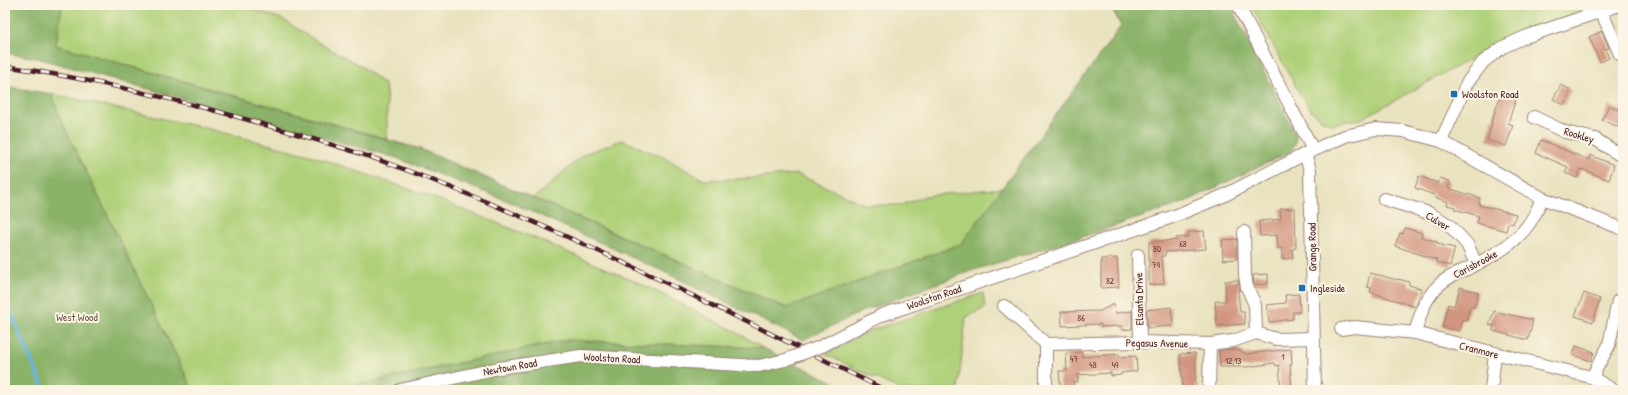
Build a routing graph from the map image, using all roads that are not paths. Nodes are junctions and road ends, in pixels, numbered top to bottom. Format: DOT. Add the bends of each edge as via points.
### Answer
graph roads {
  1 [pos="1238,5"];
  2 [pos="1619,5"];
  3 [pos="1602,11"];
  4 [pos="1623,56"];
  5 [pos="1534,117"];
  6 [pos="1441,141"];
  7 [pos="1309,152"];
  8 [pos="1623,157"];
  9 [pos="1542,198"];
  10 [pos="1384,199"];
  11 [pos="1623,229"];
  12 [pos="1244,232"];
  13 [pos="1138,255"];
  14 [pos="1476,264"];
  15 [pos="1618,301"];
  16 [pos="1004,306"];
  17 [pos="1341,329"];
  18 [pos="1256,333"];
  19 [pos="1415,333"];
  20 [pos="1313,338"];
  21 [pos="1140,342"];
  22 [pos="1046,344"];
  23 [pos="1210,344"];
  24 [pos="1494,354"];
  25 [pos="551,360"];
  26 [pos="1592,377"];
  27 [pos="400,390"];
  28 [pos="1045,390"];
  29 [pos="1209,390"];
  30 [pos="1314,390"];
  31 [pos="1491,390"];
  32 [pos="1613,390"];
  1 -- 7 [label="street, Grange Road"];
  2 -- 3 [label="street"];
  3 -- 4 [label="street"];
  3 -- 6 [label="street" via="1525,37 1503,47 1483,62 1467,83"];
  5 -- 8 [label="street, Rookley" via="1565,132 1596,139"];
  6 -- 7 [label="street" via="1403,131 1376,129 1345,136"];
  6 -- 9 [label="street"];
  7 -- 20 [label="street, Grange Road"];
  7 -- 25 [label="street, Woolston Road, bridge" via="1223,196 1172,217 882,315 822,346 785,360 759,366 581,356"];
  9 -- 11 [label="street"];
  9 -- 14 [label="street, Carisbrooke" via="1537,213 1527,228 1508,247"];
  10 -- 14 [label="street, Culver" via="1429,213 1449,225 1467,244"];
  12 -- 18 [label="street" via="1245,274 1247,287 1255,305"];
  13 -- 21 [label="street, Elsanta Drive"];
  14 -- 19 [label="street, Carisbrooke" via="1438,286 1425,302"];
  15 -- 26 [label="street" via="1609,344"];
  16 -- 22 [label="street"];
  17 -- 19 [label="street, Cranmore" via="1354,327"];
  18 -- 20 [label="street" via="1276,339"];
  18 -- 23 [label="street, Pegasus Avenue" via="1233,341"];
  19 -- 24 [label="street, Cranmore"];
  20 -- 30 [label="street, Grange Road"];
  21 -- 22 [label="street, Pegasus Avenue"];
  21 -- 23 [label="street, Pegasus Avenue"];
  22 -- 28 [label="street"];
  23 -- 29 [label="street"];
  24 -- 26 [label="street, Cranmore"];
  24 -- 31 [label="street"];
  25 -- 27 [label="street, Newtown Road" via="500,368"];
  26 -- 32 [label="street, Cranmore"];
}
